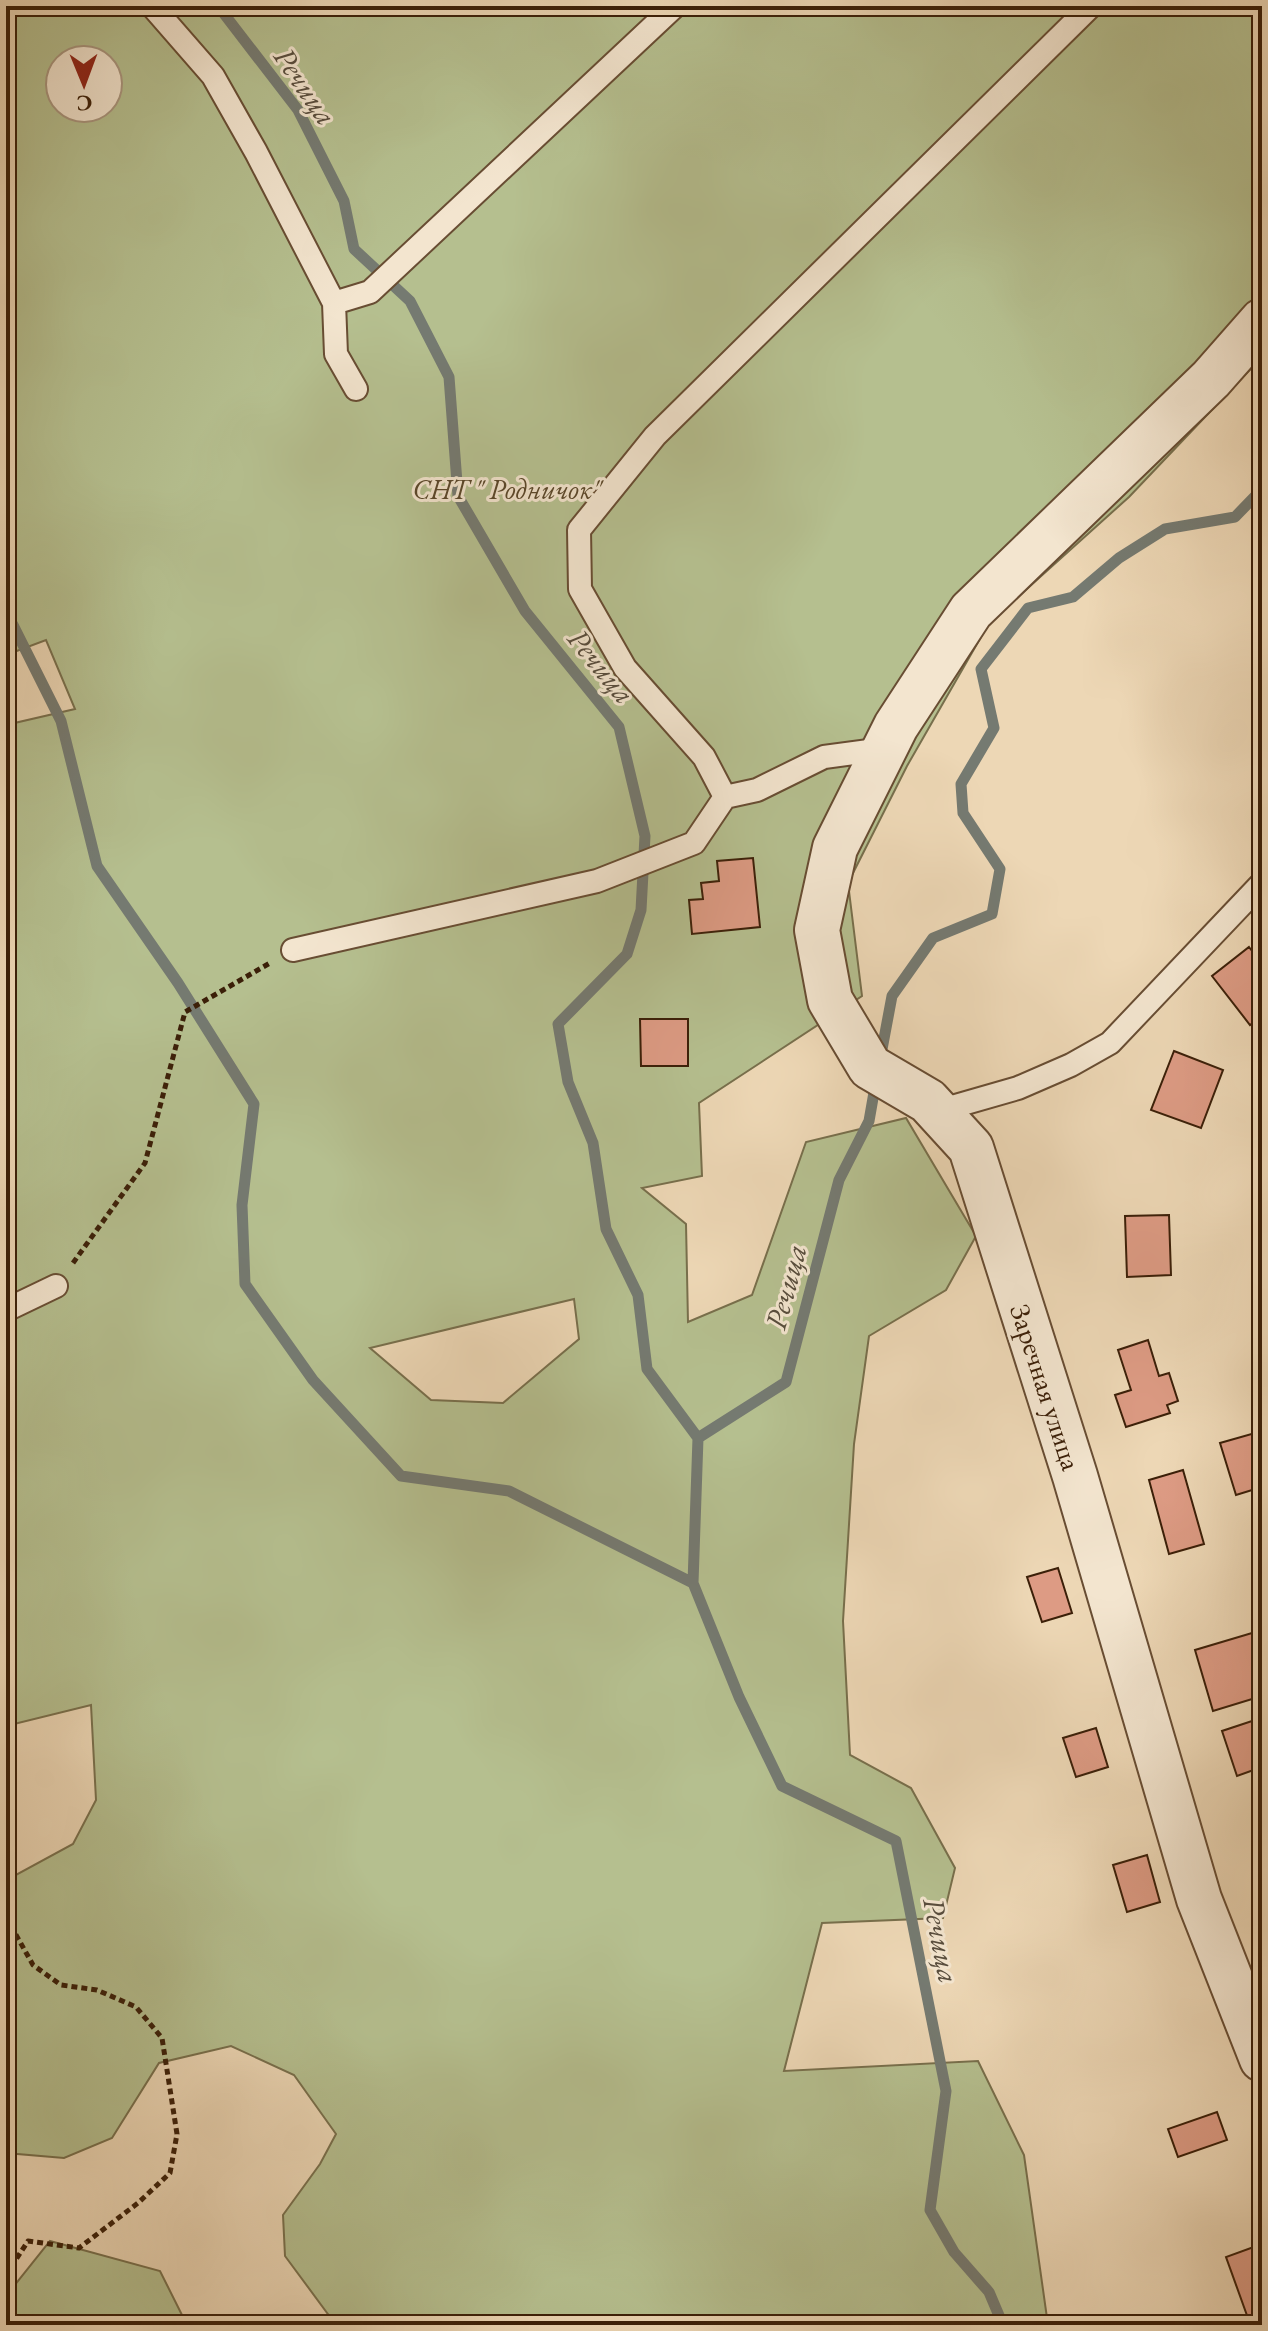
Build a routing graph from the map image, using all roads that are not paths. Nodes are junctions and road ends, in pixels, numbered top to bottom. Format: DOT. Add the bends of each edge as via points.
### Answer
graph roads {
  1 [pos="152,6"];
  2 [pos="675,6"];
  3 [pos="1091,6"];
  4 [pos="334,303"];
  5 [pos="1262,321"];
  6 [pos="356,389"];
  7 [pos="884,749"];
  8 [pos="725,797"];
  9 [pos="1262,883"];
  10 [pos="293,950"];
  11 [pos="938,1111"];
  12 [pos="56,1286"];
  13 [pos="6,1310"];
  14 [pos="1262,2059"];
  1 -- 4 [label="lane" via="213,76"];
  2 -- 4 [label="lane" via="370,292"];
  3 -- 8 [label="lane" via="655,436 579,530 580,589 625,668 704,757"];
  4 -- 6 [label="lane" via="336,354"];
  5 -- 7 [label="street, Заречная улица" via="1211,379 971,611"];
  7 -- 8 [label="lane" via="824,757 757,790"];
  7 -- 11 [label="street, Заречная улица" via="835,848 817,930 830,1000 870,1067"];
  8 -- 10 [label="lane" via="694,843 597,881"];
  9 -- 11 [label="lane" via="1110,1043 1018,1088"];
  11 -- 14 [label="street, Заречная улица" via="971,1148 1075,1476 1199,1899"];
  12 -- 13 [label="lane"];
}
